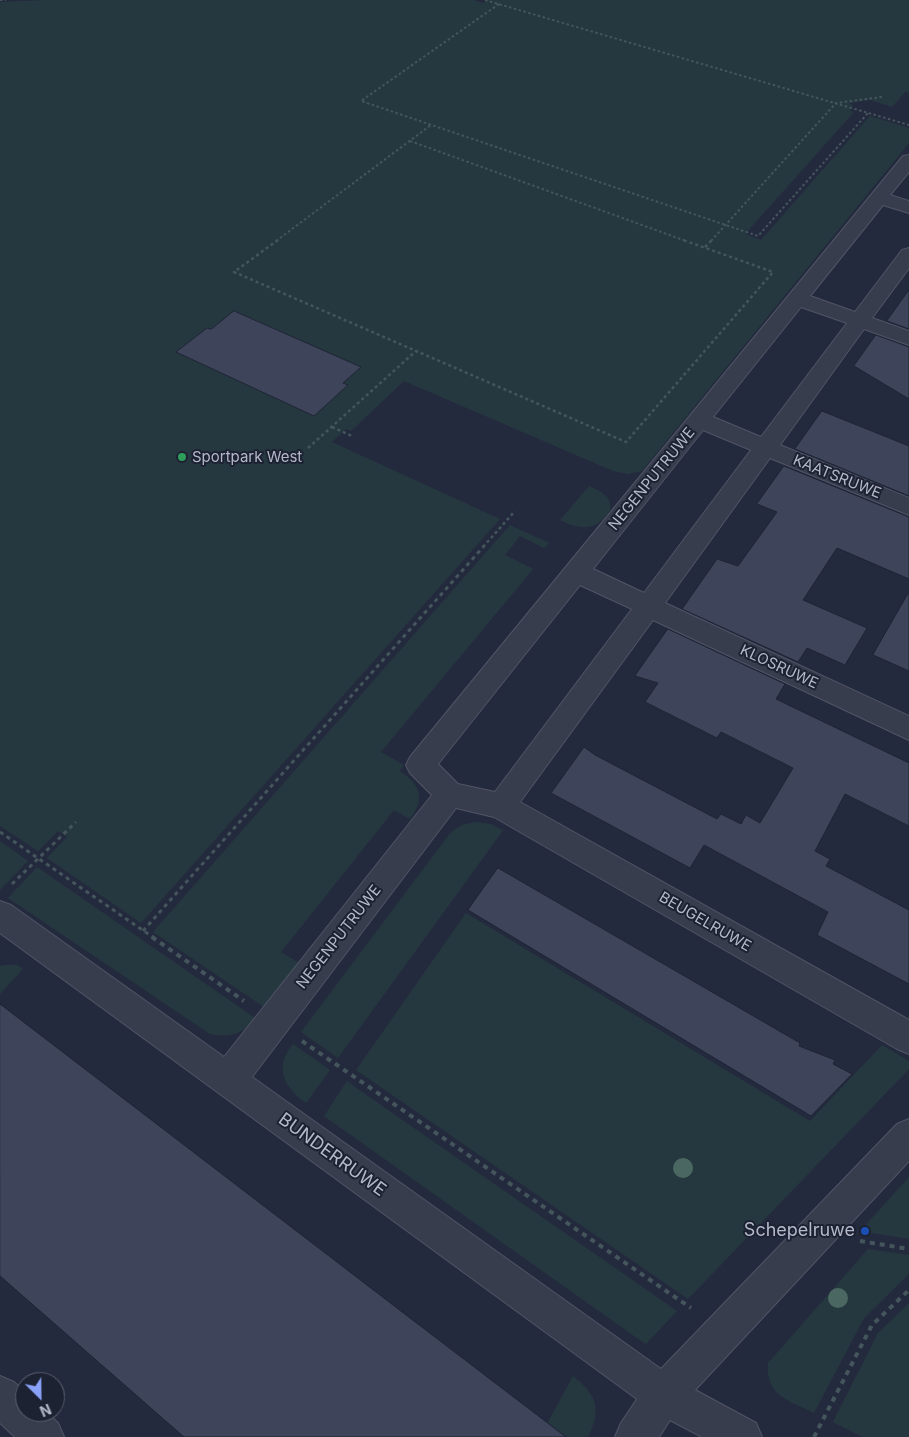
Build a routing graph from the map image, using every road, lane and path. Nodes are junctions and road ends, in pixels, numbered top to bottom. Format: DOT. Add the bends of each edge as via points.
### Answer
graph roads {
  1 [pos="0,0"];
  2 [pos="6,0"];
  3 [pos="484,0"];
  4 [pos="499,4"];
  5 [pos="882,97"];
  6 [pos="836,103"];
  7 [pos="868,113"];
  8 [pos="431,125"];
  9 [pos="909,125"];
  10 [pos="410,141"];
  11 [pos="909,160"];
  12 [pos="880,198"];
  13 [pos="909,207"];
  14 [pos="725,225"];
  15 [pos="704,247"];
  16 [pos="909,254"];
  17 [pos="798,299"];
  18 [pos="860,320"];
  19 [pos="909,338"];
  20 [pos="416,351"];
  21 [pos="699,420"];
  22 [pos="332,427"];
  23 [pos="354,438"];
  24 [pos="308,448"];
  25 [pos="766,448"];
  26 [pos="909,507"];
  27 [pos="514,511"];
  28 [pos="576,572"];
  29 [pos="650,606"];
  30 [pos="909,729"];
  31 [pos="450,794"];
  32 [pos="501,806"];
  33 [pos="76,822"];
  34 [pos="0,832"];
  35 [pos="39,858"];
  36 [pos="3,912"];
  37 [pos="143,931"];
  38 [pos="273,1021"];
  39 [pos="909,1038"];
  40 [pos="228,1080"];
  41 [pos="909,1136"];
  42 [pos="909,1290"];
  43 [pos="724,1332"];
  44 [pos="664,1395"];
  45 [pos="0,1396"];
  46 [pos="44,1437"];
  47 [pos="635,1437"];
  48 [pos="742,1437"];
  49 [pos="814,1437"];
  1 -- 2 [label="path"];
  3 -- 4 [label="path"];
  4 -- 6 [label="path"];
  4 -- 8 [label="path" via="361,101"];
  5 -- 6 [label="path"];
  6 -- 7 [label="path"];
  6 -- 14 [label="path"];
  7 -- 9 [label="path"];
  7 -- 14 [label="path" via="758,236"];
  8 -- 10 [label="path"];
  8 -- 14 [label="path"];
  10 -- 15 [label="path"];
  10 -- 20 [label="path" via="234,272"];
  11 -- 12 [label="street, NEGENPUTRUWE"];
  12 -- 13 [label="street"];
  12 -- 17 [label="street, NEGENPUTRUWE"];
  14 -- 15 [label="path"];
  15 -- 20 [label="path" via="773,272 626,442"];
  16 -- 18 [label="street"];
  17 -- 18 [label="street"];
  17 -- 21 [label="street, NEGENPUTRUWE"];
  18 -- 19 [label="street"];
  18 -- 25 [label="street"];
  20 -- 22 [label="path"];
  21 -- 25 [label="street, KAATSRUWE"];
  21 -- 28 [label="street, NEGENPUTRUWE"];
  22 -- 23 [label="path"];
  22 -- 24 [label="path"];
  25 -- 26 [label="street, KAATSRUWE"];
  25 -- 29 [label="street"];
  27 -- 37 [label="path"];
  28 -- 29 [label="street, KLOSRUWE"];
  28 -- 31 [label="street, NEGENPUTRUWE" via="420,766"];
  29 -- 30 [label="street, KLOSRUWE"];
  29 -- 32 [label="street"];
  31 -- 32 [label="street, NEGENPUTRUWE"];
  31 -- 38 [label="street, NEGENPUTRUWE"];
  32 -- 39 [label="street, BEUGELRUWE"];
  33 -- 35 [label="path"];
  34 -- 35 [label="path"];
  35 -- 36 [label="path"];
  35 -- 37 [label="path"];
  36 -- 40 [label="street, BUNDERRUWE"];
  37 -- 38 [label="path"];
  38 -- 40 [label="street, NEGENPUTRUWE"];
  38 -- 43 [label="path"];
  40 -- 44 [label="street, BUNDERRUWE"];
  41 -- 43 [label="street"];
  42 -- 49 [label="path" via="872,1325"];
  43 -- 44 [label="street"];
  44 -- 47 [label="street"];
  44 -- 48 [label="street, BUNDERRUWE"];
  45 -- 46 [label="street"];
}
